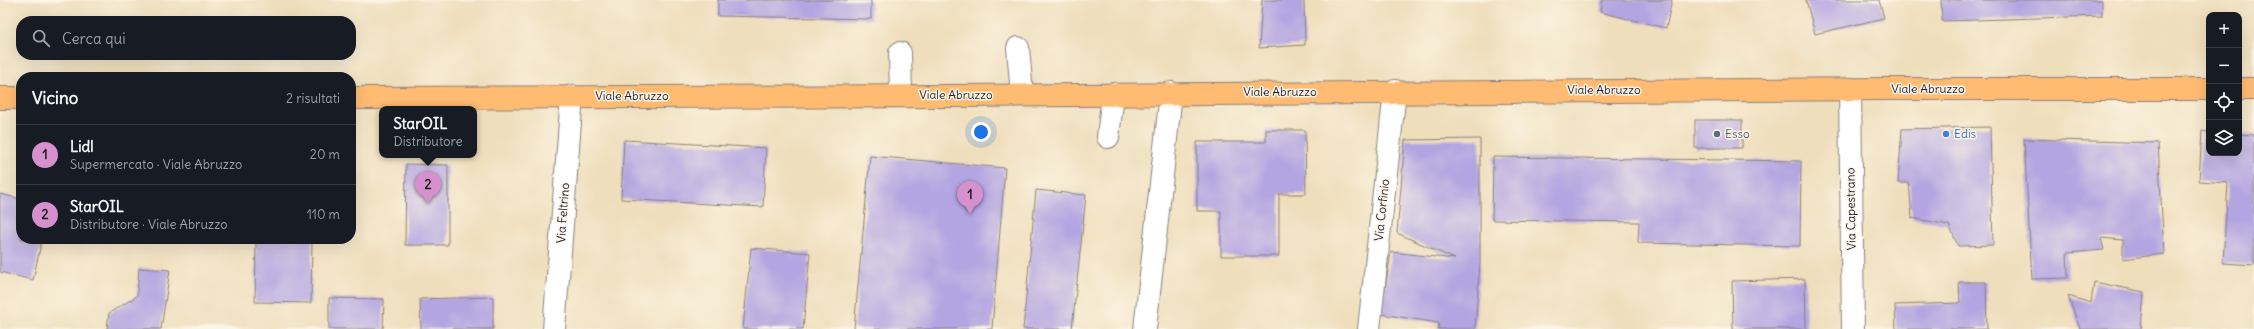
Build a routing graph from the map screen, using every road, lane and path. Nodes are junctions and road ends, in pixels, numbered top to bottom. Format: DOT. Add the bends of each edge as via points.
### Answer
graph roads {
  1 [pos="1018,48"];
  2 [pos="900,53"];
  3 [pos="1850,89"];
  4 [pos="2206,89"];
  5 [pos="2242,89"];
  6 [pos="2254,89"];
  7 [pos="1395,91"];
  8 [pos="1171,93"];
  9 [pos="1022,94"];
  10 [pos="1113,94"];
  11 [pos="901,95"];
  12 [pos="572,96"];
  13 [pos="0,98"];
  14 [pos="16,98"];
  15 [pos="356,98"];
  16 [pos="1108,136"];
  17 [pos="554,329"];
  18 [pos="1145,329"];
  19 [pos="1369,329"];
  20 [pos="1853,329"];
  1 -- 9 [label="street"];
  2 -- 11 [label="street"];
  3 -- 4 [label="main road, Viale Abruzzo"];
  3 -- 7 [label="main road, Viale Abruzzo"];
  3 -- 20 [label="street, Via Capestrano"];
  5 -- 6 [label="main road"];
  7 -- 8 [label="main road, Viale Abruzzo"];
  7 -- 19 [label="street, Via Corfinio"];
  8 -- 10 [label="main road, Viale Abruzzo"];
  8 -- 18 [label="street"];
  9 -- 10 [label="main road, Viale Abruzzo"];
  9 -- 11 [label="main road, Viale Abruzzo"];
  10 -- 16 [label="street"];
  11 -- 12 [label="main road, Viale Abruzzo"];
  12 -- 15 [label="main road, Viale Abruzzo"];
  12 -- 17 [label="street, Via Feltrino"];
  13 -- 14 [label="main road"];
}
